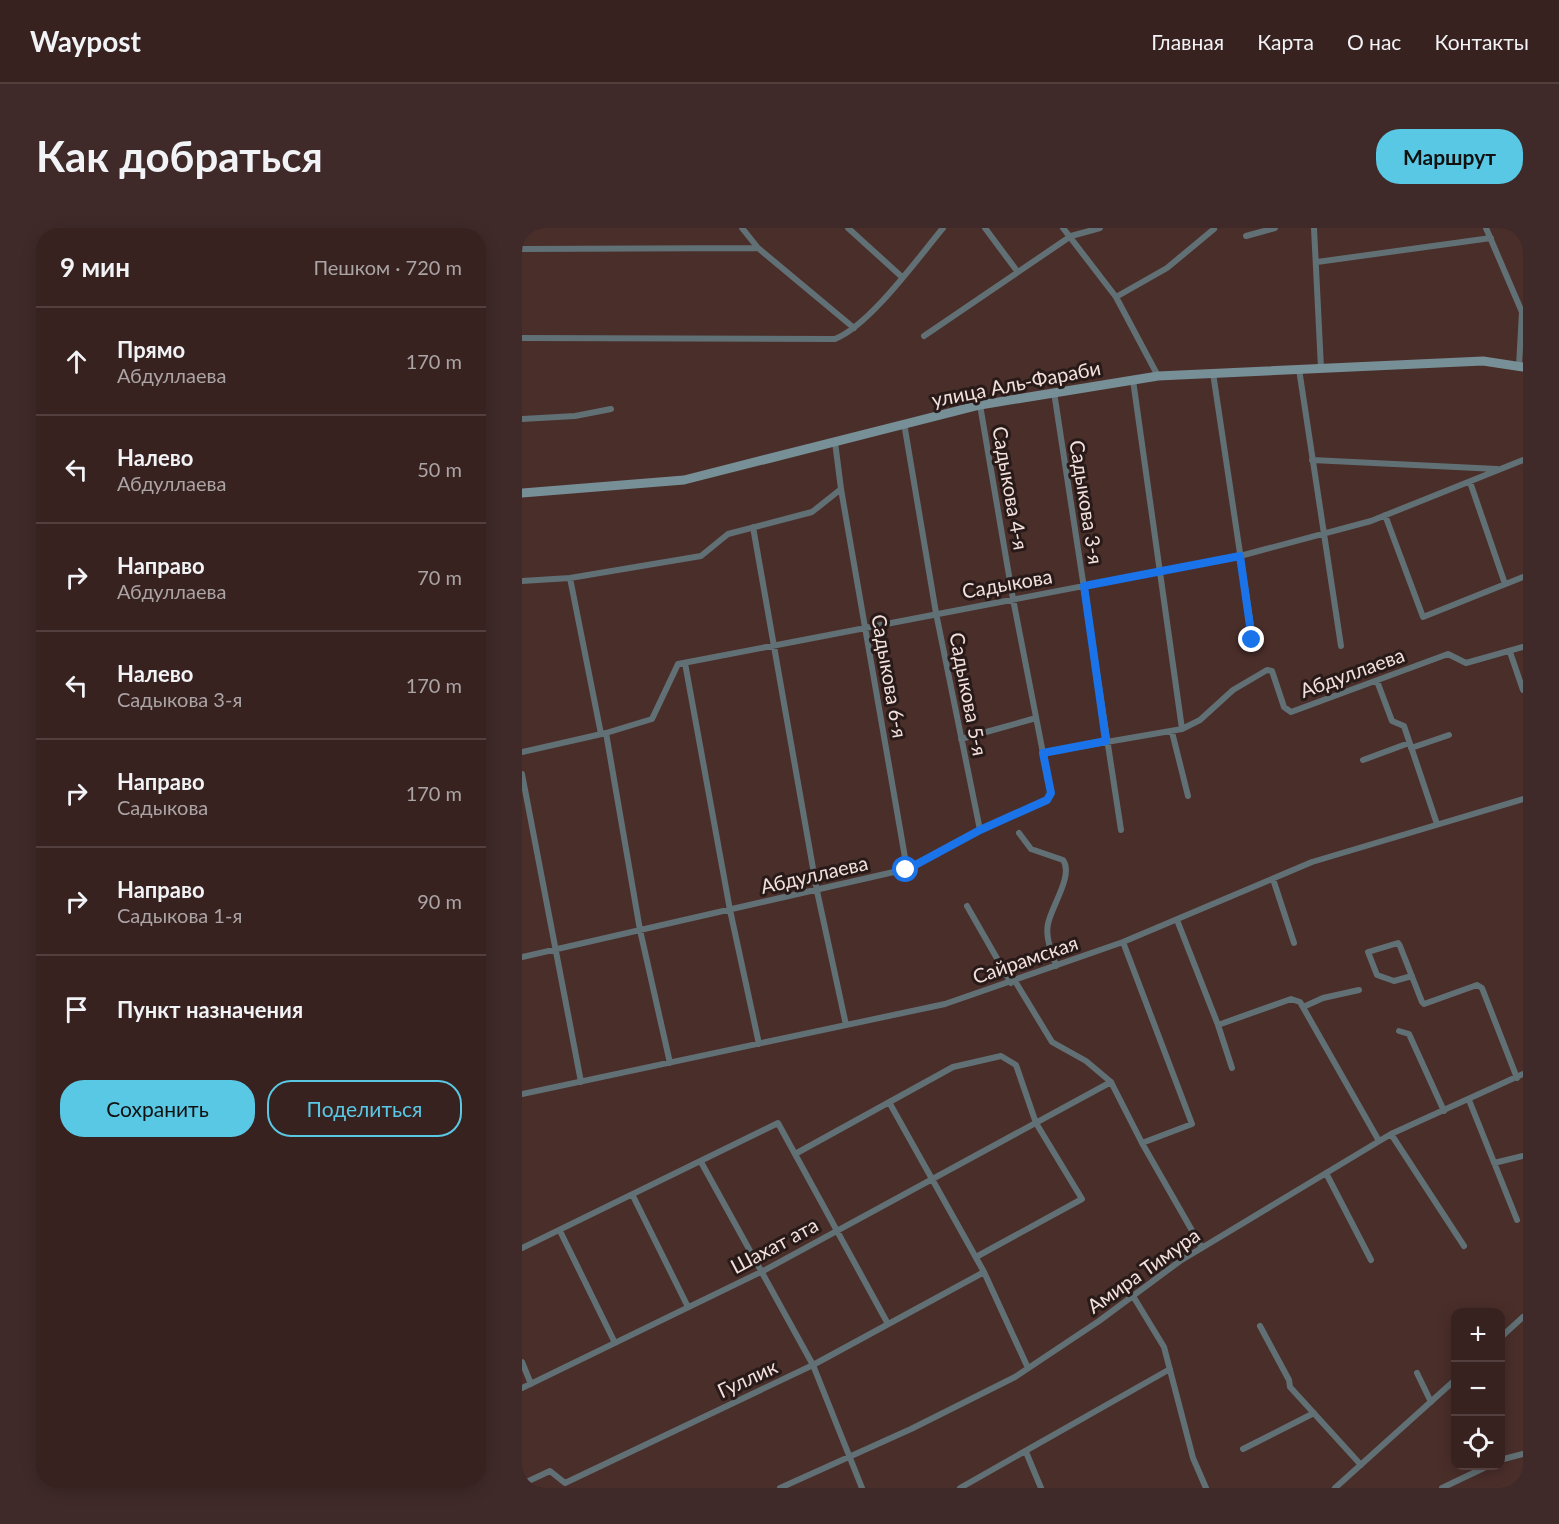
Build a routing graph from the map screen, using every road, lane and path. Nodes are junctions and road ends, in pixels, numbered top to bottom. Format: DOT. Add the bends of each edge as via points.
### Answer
graph roads {
  1 [pos="742,228"];
  2 [pos="848,228"];
  3 [pos="943,228"];
  4 [pos="985,228"];
  5 [pos="1063,228"];
  6 [pos="1100,228"];
  7 [pos="1275,228"];
  8 [pos="1314,228"];
  9 [pos="1486,228"];
  10 [pos="1214,229"];
  11 [pos="1071,236"];
  12 [pos="1246,236"];
  13 [pos="1491,238"];
  14 [pos="758,248"];
  15 [pos="522,249"];
  16 [pos="1317,262"];
  17 [pos="1017,271"];
  18 [pos="902,277"];
  19 [pos="1116,297"];
  20 [pos="854,328"];
  21 [pos="924,336"];
  22 [pos="522,338"];
  23 [pos="1521,367"];
  24 [pos="1321,368"];
  25 [pos="1299,369"];
  26 [pos="1214,373"];
  27 [pos="1158,376"];
  28 [pos="1133,380"];
  29 [pos="1053,392"];
  30 [pos="980,405"];
  31 [pos="611,409"];
  32 [pos="522,419"];
  33 [pos="904,423"];
  34 [pos="835,442"];
  35 [pos="1312,460"];
  36 [pos="1523,460"];
  37 [pos="1501,469"];
  38 [pos="1470,482"];
  39 [pos="841,489"];
  40 [pos="522,493"];
  41 [pos="1385,515"];
  42 [pos="753,526"];
  43 [pos="1322,534"];
  44 [pos="1240,556"];
  45 [pos="1159,572"];
  46 [pos="1523,577"];
  47 [pos="570,578"];
  48 [pos="522,581"];
  49 [pos="1505,584"];
  50 [pos="1084,586"];
  51 [pos="1013,599"];
  52 [pos="936,613"];
  53 [pos="865,627"];
  54 [pos="1252,640"];
  55 [pos="775,645"];
  56 [pos="1341,646"];
  57 [pos="1523,647"];
  58 [pos="1510,652"];
  59 [pos="685,663"];
  60 [pos="1377,681"];
  61 [pos="1523,690"];
  62 [pos="1036,718"];
  63 [pos="1182,729"];
  64 [pos="1172,732"];
  65 [pos="604,734"];
  66 [pos="1449,735"];
  67 [pos="961,739"];
  68 [pos="1106,741"];
  69 [pos="1410,745"];
  70 [pos="522,752"];
  71 [pos="1043,753"];
  72 [pos="1363,760"];
  73 [pos="522,774"];
  74 [pos="1188,796"];
  75 [pos="1523,799"];
  76 [pos="1437,824"];
  77 [pos="980,830"];
  78 [pos="1120,830"];
  79 [pos="1019,833"];
  80 [pos="906,870"];
  81 [pos="1273,879"];
  82 [pos="817,891"];
  83 [pos="967,906"];
  84 [pos="730,910"];
  85 [pos="1177,920"];
  86 [pos="640,930"];
  87 [pos="1123,942"];
  88 [pos="1294,943"];
  89 [pos="554,950"];
  90 [pos="522,957"];
  91 [pos="1056,966"];
  92 [pos="1412,976"];
  93 [pos="1013,982"];
  94 [pos="1359,990"];
  95 [pos="1303,1007"];
  96 [pos="846,1025"];
  97 [pos="1218,1025"];
  98 [pos="1399,1031"];
  99 [pos="759,1044"];
  100 [pos="670,1063"];
  101 [pos="1232,1068"];
  102 [pos="1520,1076"];
  103 [pos="581,1082"];
  104 [pos="1111,1082"];
  105 [pos="522,1094"];
  106 [pos="1469,1100"];
  107 [pos="890,1102"];
  108 [pos="1444,1111"];
  109 [pos="1036,1123"];
  110 [pos="1391,1134"];
  111 [pos="1379,1141"];
  112 [pos="1142,1143"];
  113 [pos="795,1154"];
  114 [pos="1523,1156"];
  115 [pos="701,1162"];
  116 [pos="1494,1163"];
  117 [pos="1326,1173"];
  118 [pos="932,1179"];
  119 [pos="633,1196"];
  120 [pos="1517,1220"];
  121 [pos="560,1231"];
  122 [pos="836,1231"];
  123 [pos="1464,1246"];
  124 [pos="522,1248"];
  125 [pos="1202,1248"];
  126 [pos="976,1257"];
  127 [pos="1371,1260"];
  128 [pos="763,1271"];
  129 [pos="984,1272"];
  130 [pos="1133,1296"];
  131 [pos="688,1307"];
  132 [pos="1523,1317"];
  133 [pos="888,1324"];
  134 [pos="1260,1326"];
  135 [pos="1505,1333"];
  136 [pos="615,1343"];
  137 [pos="522,1362"];
  138 [pos="813,1365"];
  139 [pos="1028,1368"];
  140 [pos="1170,1368"];
  141 [pos="1417,1373"];
  142 [pos="531,1384"];
  143 [pos="1451,1384"];
  144 [pos="522,1388"];
  145 [pos="1431,1402"];
  146 [pos="1314,1413"];
  147 [pos="1243,1449"];
  148 [pos="1026,1452"];
  149 [pos="1523,1454"];
  150 [pos="850,1456"];
  151 [pos="1505,1459"];
  152 [pos="1361,1465"];
  153 [pos="1480,1470"];
  154 [pos="522,1484"];
  155 [pos="780,1488"];
  156 [pos="862,1488"];
  157 [pos="960,1488"];
  158 [pos="1041,1488"];
  159 [pos="1206,1488"];
  160 [pos="1335,1488"];
  161 [pos="1442,1488"];
  1 -- 14 [label="street"];
  2 -- 18 [label="street"];
  3 -- 18 [label="street"];
  4 -- 17 [label="street"];
  5 -- 11 [label="street"];
  6 -- 11 [label="street"];
  7 -- 12 [label="street"];
  8 -- 16 [label="street"];
  9 -- 13 [label="street"];
  10 -- 19 [label="street" via="1167,268"];
  11 -- 17 [label="street"];
  11 -- 19 [label="street"];
  13 -- 16 [label="street"];
  13 -- 23 [label="street" via="1522,312"];
  14 -- 15 [label="street"];
  14 -- 20 [label="street"];
  16 -- 24 [label="street"];
  17 -- 21 [label="street"];
  18 -- 20 [label="street"];
  19 -- 27 [label="street"];
  20 -- 22 [label="street" via="835,339"];
  23 -- 24 [label="main road, улица Аль-Фараби" via="1483,361"];
  24 -- 25 [label="main road, улица Аль-Фараби"];
  25 -- 26 [label="main road, улица Аль-Фараби"];
  25 -- 35 [label="street"];
  26 -- 27 [label="main road, улица Аль-Фараби"];
  26 -- 44 [label="street"];
  27 -- 28 [label="main road, улица Аль-Фараби"];
  28 -- 29 [label="main road, улица Аль-Фараби"];
  28 -- 45 [label="street"];
  29 -- 30 [label="main road, улица Аль-Фараби"];
  29 -- 50 [label="street, Садыкова 3-я"];
  30 -- 33 [label="main road, улица Аль-Фараби"];
  30 -- 51 [label="street, Садыкова 4-я"];
  31 -- 32 [label="street"];
  33 -- 34 [label="main road, улица Аль-Фараби"];
  33 -- 52 [label="street, Садыкова 5-я"];
  34 -- 39 [label="street, Садыкова 6-я"];
  34 -- 40 [label="main road, улица Аль-Фараби" via="684,480"];
  35 -- 37 [label="street"];
  35 -- 43 [label="street"];
  36 -- 37 [label="street, Садыкова"];
  37 -- 38 [label="street, Садыкова"];
  38 -- 41 [label="street, Садыкова"];
  38 -- 49 [label="street"];
  39 -- 42 [label="street" via="812,512"];
  39 -- 53 [label="street, Садыкова 6-я"];
  41 -- 43 [label="street, Садыкова"];
  41 -- 49 [label="street" via="1423,617"];
  42 -- 47 [label="street" via="728,534 700,556"];
  42 -- 55 [label="street"];
  43 -- 44 [label="street, Садыкова"];
  43 -- 56 [label="street"];
  44 -- 45 [label="street, Садыкова"];
  44 -- 54 [label="street"];
  45 -- 50 [label="street, Садыкова"];
  45 -- 63 [label="street"];
  46 -- 49 [label="street"];
  47 -- 48 [label="street"];
  47 -- 65 [label="street"];
  50 -- 51 [label="street, Садыкова"];
  50 -- 68 [label="street, Садыкова 3-я"];
  51 -- 52 [label="street, Садыкова"];
  51 -- 62 [label="street, Садыкова 4-я"];
  52 -- 53 [label="street, Садыкова"];
  52 -- 67 [label="street, Садыкова 5-я"];
  53 -- 55 [label="street, Садыкова"];
  53 -- 80 [label="street, Садыкова 6-я"];
  55 -- 59 [label="street, Садыкова"];
  55 -- 82 [label="street"];
  57 -- 58 [label="street, Абдуллаева"];
  58 -- 60 [label="street, Абдуллаева" via="1466,663 1448,654"];
  58 -- 61 [label="street"];
  59 -- 65 [label="street" via="678,664 652,719"];
  59 -- 84 [label="street"];
  60 -- 63 [label="street, Абдуллаева" via="1291,712 1284,707 1272,671 1266,670"];
  60 -- 69 [label="street" via="1392,721 1404,726"];
  62 -- 67 [label="street"];
  62 -- 71 [label="street, Садыкова 4-я"];
  63 -- 64 [label="street, Абдуллаева"];
  64 -- 68 [label="street, Абдуллаева"];
  64 -- 74 [label="street"];
  65 -- 70 [label="street"];
  65 -- 86 [label="street"];
  66 -- 69 [label="street"];
  67 -- 77 [label="street, Садыкова 5-я"];
  68 -- 71 [label="street, Абдуллаева"];
  68 -- 78 [label="street, Садыкова 3-я"];
  69 -- 72 [label="street"];
  69 -- 76 [label="street"];
  71 -- 77 [label="street, Абдуллаева" via="1051,793 1047,800"];
  73 -- 89 [label="street"];
  75 -- 76 [label="street, Сайрамская"];
  76 -- 81 [label="street, Сайрамская" via="1312,862"];
  77 -- 80 [label="street, Абдуллаева"];
  79 -- 91 [label="street" via="1031,849 1066,864 1066,875 1047,924"];
  80 -- 82 [label="street, Абдуллаева"];
  81 -- 85 [label="street, Сайрамская"];
  81 -- 88 [label="street"];
  82 -- 84 [label="street, Абдуллаева"];
  82 -- 96 [label="street"];
  83 -- 93 [label="street"];
  84 -- 86 [label="street, Абдуллаева"];
  84 -- 99 [label="street"];
  85 -- 87 [label="street, Сайрамская"];
  85 -- 97 [label="street"];
  86 -- 89 [label="street, Абдуллаева"];
  86 -- 100 [label="street"];
  87 -- 91 [label="street, Сайрамская"];
  87 -- 112 [label="street" via="1192,1124"];
  89 -- 90 [label="street, Абдуллаева"];
  89 -- 103 [label="street"];
  91 -- 93 [label="street, Сайрамская"];
  92 -- 92 [label="street" via="1398,943 1368,952 1377,975 1394,981"];
  92 -- 102 [label="street" via="1422,1002 1427,1005 1477,985 1482,988"];
  93 -- 96 [label="street, Сайрамская" via="945,1004"];
  93 -- 104 [label="street" via="1052,1042 1086,1061"];
  94 -- 95 [label="street"];
  95 -- 97 [label="street" via="1291,999"];
  95 -- 111 [label="street"];
  96 -- 99 [label="street, Сайрамская"];
  97 -- 101 [label="street"];
  98 -- 108 [label="street" via="1409,1034"];
  99 -- 100 [label="street, Сайрамская"];
  100 -- 103 [label="street, Сайрамская"];
  102 -- 106 [label="street, Амира Тимура"];
  103 -- 105 [label="street, Сайрамская"];
  104 -- 109 [label="street, Шахат ата"];
  104 -- 112 [label="street"];
  106 -- 108 [label="street, Амира Тимура"];
  106 -- 116 [label="street"];
  107 -- 109 [label="street" via="953,1067 1001,1056 1016,1065"];
  107 -- 113 [label="street"];
  107 -- 118 [label="street"];
  108 -- 110 [label="street, Амира Тимура"];
  109 -- 118 [label="street, Шахат ата"];
  109 -- 126 [label="street" via="1082,1200"];
  110 -- 111 [label="street, Амира Тимура"];
  110 -- 123 [label="street"];
  111 -- 117 [label="street, Амира Тимура"];
  112 -- 125 [label="street"];
  113 -- 115 [label="street" via="778,1123"];
  113 -- 122 [label="street"];
  114 -- 116 [label="street"];
  115 -- 119 [label="street"];
  115 -- 128 [label="street"];
  116 -- 120 [label="street"];
  117 -- 125 [label="street, Амира Тимура"];
  117 -- 127 [label="street"];
  118 -- 122 [label="street, Шахат ата"];
  118 -- 126 [label="street"];
  119 -- 121 [label="street"];
  119 -- 131 [label="street"];
  121 -- 124 [label="street"];
  121 -- 136 [label="street"];
  122 -- 128 [label="street, Шахат ата"];
  122 -- 133 [label="street"];
  125 -- 130 [label="street, Амира Тимура"];
  126 -- 129 [label="street"];
  128 -- 131 [label="street, Шахат ата"];
  128 -- 138 [label="street"];
  129 -- 133 [label="street, Гуллик"];
  129 -- 139 [label="street"];
  130 -- 139 [label="street, Амира Тимура"];
  130 -- 140 [label="street" via="1164,1347"];
  131 -- 136 [label="street, Шахат ата"];
  132 -- 135 [label="street"];
  133 -- 138 [label="street, Гуллик"];
  134 -- 146 [label="street" via="1290,1387"];
  136 -- 142 [label="street, Шахат ата"];
  137 -- 142 [label="street"];
  138 -- 150 [label="street"];
  138 -- 154 [label="street, Гуллик" via="565,1483 550,1471"];
  139 -- 150 [label="street, Амира Тимура" via="910,1430"];
  140 -- 148 [label="street"];
  140 -- 159 [label="street" via="1193,1458"];
  141 -- 145 [label="street"];
  142 -- 144 [label="street, Шахат ата"];
  143 -- 145 [label="street"];
  145 -- 152 [label="street"];
  146 -- 147 [label="street"];
  146 -- 152 [label="street"];
  148 -- 157 [label="street"];
  148 -- 158 [label="street"];
  149 -- 151 [label="street"];
  150 -- 155 [label="street, Амира Тимура"];
  150 -- 156 [label="street"];
  152 -- 160 [label="street"];
  153 -- 161 [label="street"];
}
